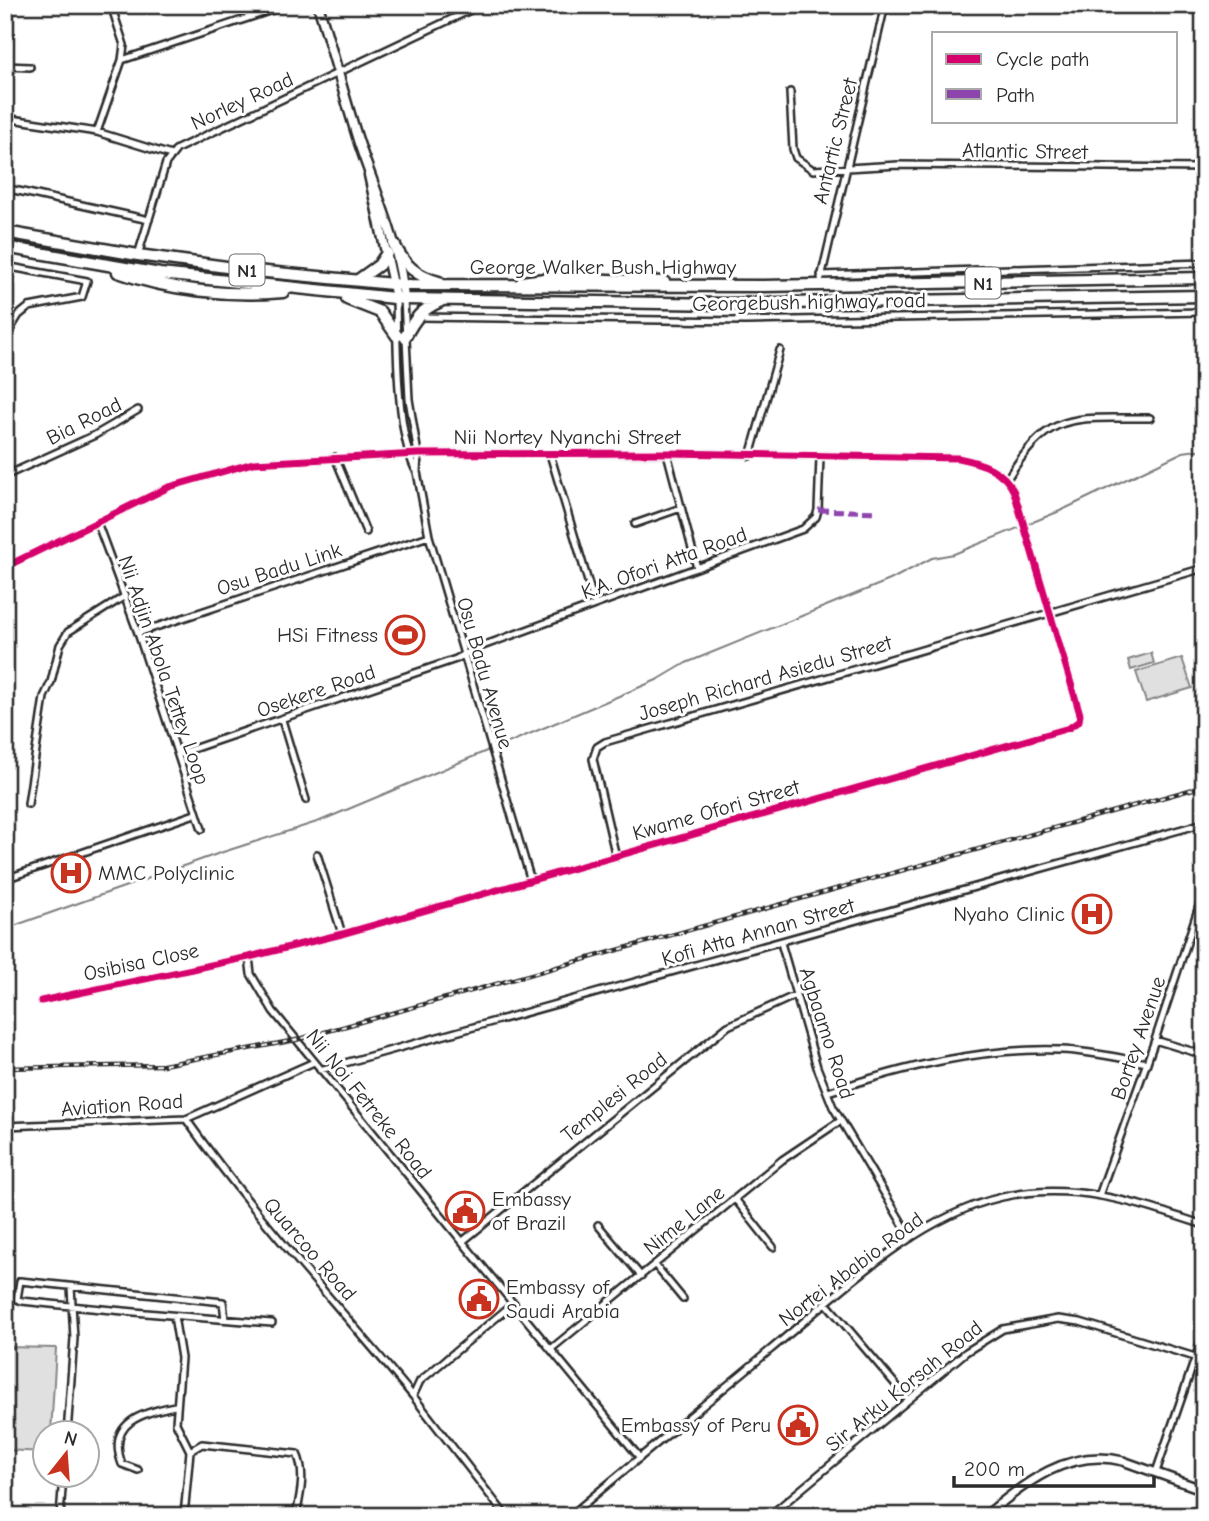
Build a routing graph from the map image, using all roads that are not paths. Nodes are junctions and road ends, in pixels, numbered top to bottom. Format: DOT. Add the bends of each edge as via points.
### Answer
graph roads {
  1 [pos="111,5"];
  2 [pos="287,5"];
  3 [pos="319,5"];
  4 [pos="481,5"];
  5 [pos="885,5"];
  6 [pos="122,60"];
  7 [pos="5,66"];
  8 [pos="30,67"];
  9 [pos="338,73"];
  10 [pos="790,92"];
  11 [pos="5,118"];
  12 [pos="97,132"];
  13 [pos="171,155"];
  14 [pos="845,166"];
  15 [pos="1204,168"];
  16 [pos="5,188"];
  17 [pos="149,220"];
  18 [pos="5,232"];
  19 [pos="5,247"];
  20 [pos="390,249"];
  21 [pos="138,256"];
  22 [pos="1204,263"];
  23 [pos="5,265"];
  24 [pos="1204,278"];
  25 [pos="357,280"];
  26 [pos="821,280"];
  27 [pos="398,284"];
  28 [pos="456,286"];
  29 [pos="330,294"];
  30 [pos="1204,296"];
  31 [pos="400,299"];
  32 [pos="445,300"];
  33 [pos="1204,312"];
  34 [pos="415,317"];
  35 [pos="401,337"];
  36 [pos="5,338"];
  37 [pos="780,350"];
  38 [pos="138,410"];
  39 [pos="1150,418"];
  40 [pos="667,453"];
  41 [pos="418,454"];
  42 [pos="550,454"];
  43 [pos="408,455"];
  44 [pos="750,456"];
  45 [pos="335,457"];
  46 [pos="820,457"];
  47 [pos="417,472"];
  48 [pos="5,476"];
  49 [pos="1007,479"];
  50 [pos="681,508"];
  51 [pos="97,522"];
  52 [pos="635,524"];
  53 [pos="366,532"];
  54 [pos="429,536"];
  55 [pos="5,567"];
  56 [pos="697,568"];
  57 [pos="1204,568"];
  58 [pos="125,596"];
  59 [pos="595,605"];
  60 [pos="1051,610"];
  61 [pos="138,633"];
  62 [pos="463,655"];
  63 [pos="282,720"];
  64 [pos="178,754"];
  65 [pos="306,800"];
  66 [pos="28,804"];
  67 [pos="195,814"];
  68 [pos="1204,823"];
  69 [pos="202,829"];
  70 [pos="317,854"];
  71 [pos="616,857"];
  72 [pos="5,879"];
  73 [pos="531,881"];
  74 [pos="1204,891"];
  75 [pos="342,934"];
  76 [pos="781,943"];
  77 [pos="249,957"];
  78 [pos="796,995"];
  79 [pos="41,1001"];
  80 [pos="1155,1040"];
  81 [pos="1204,1055"];
  82 [pos="314,1062"];
  83 [pos="1147,1063"];
  84 [pos="320,1070"];
  85 [pos="828,1092"];
  86 [pos="186,1119"];
  87 [pos="840,1121"];
  88 [pos="5,1126"];
  89 [pos="1100,1193"];
  90 [pos="735,1199"];
  91 [pos="598,1225"];
  92 [pos="1204,1225"];
  93 [pos="911,1238"];
  94 [pos="463,1241"];
  95 [pos="773,1247"];
  96 [pos="654,1265"];
  97 [pos="641,1276"];
  98 [pos="71,1287"];
  99 [pos="683,1299"];
  100 [pos="514,1303"];
  101 [pos="827,1304"];
  102 [pos="73,1307"];
  103 [pos="174,1315"];
  104 [pos="225,1319"];
  105 [pos="272,1323"];
  106 [pos="1204,1333"];
  107 [pos="551,1349"];
  108 [pos="1195,1357"];
  109 [pos="413,1396"];
  110 [pos="908,1399"];
  111 [pos="175,1405"];
  112 [pos="68,1420"];
  113 [pos="190,1451"];
  114 [pos="640,1458"];
  115 [pos="138,1470"];
  116 [pos="1156,1472"];
  117 [pos="62,1490"];
  118 [pos="1204,1490"];
  119 [pos="1204,1496"];
  120 [pos="60,1516"];
  121 [pos="184,1516"];
  122 [pos="296,1516"];
  123 [pos="506,1516"];
  124 [pos="569,1516"];
  125 [pos="769,1516"];
  126 [pos="985,1516"];
  127 [pos="1198,1516"];
  1 -- 6 [label="street" via="124,38"];
  2 -- 6 [label="street"];
  3 -- 9 [label="main road"];
  4 -- 9 [label="street, Norley Road"];
  5 -- 14 [label="street, Antartic Street"];
  6 -- 12 [label="street"];
  7 -- 8 [label="street"];
  9 -- 13 [label="street, Norley Road"];
  9 -- 20 [label="main road" via="376,186"];
  10 -- 14 [label="street, Atlantic Street" via="796,158 813,170"];
  11 -- 12 [label="street"];
  12 -- 13 [label="street"];
  13 -- 17 [label="street"];
  14 -- 15 [label="street, Atlantic Street"];
  14 -- 26 [label="street, Antartic Street"];
  16 -- 17 [label="street"];
  17 -- 21 [label="street"];
  18 -- 21 [label="highway, George Walker Bush Highway / N1"];
  19 -- 29 [label="highway, George Walker Bush Highway / N1" via="203,290"];
  20 -- 25 [label="highway" via="379,265"];
  20 -- 27 [label="main road"];
  20 -- 28 [label="highway" via="416,273"];
  21 -- 25 [label="highway, George Walker Bush Highway / N1"];
  22 -- 26 [label="street"];
  23 -- 36 [label="street" via="87,281 82,297 29,307"];
  24 -- 26 [label="highway, George Walker Bush Highway / N1"];
  25 -- 27 [label="highway, George Walker Bush Highway / N1"];
  26 -- 28 [label="highway, George Walker Bush Highway / N1" via="692,287 650,280 551,278"];
  27 -- 28 [label="highway, George Walker Bush Highway / N1"];
  27 -- 31 [label="main road"];
  29 -- 31 [label="highway, George Walker Bush Highway / N1"];
  29 -- 35 [label="highway" via="380,312"];
  30 -- 32 [label="highway, George Walker Bush Highway / N1" via="726,303"];
  31 -- 32 [label="highway, George Walker Bush Highway / N1"];
  31 -- 35 [label="street, Osu Badu Avenue"];
  32 -- 34 [label="highway"];
  33 -- 34 [label="street, Georgebush highway road" via="745,321"];
  34 -- 35 [label="highway"];
  35 -- 41 [label="street, Osu Badu Avenue"];
  35 -- 43 [label="street, Osu Badu Avenue"];
  37 -- 44 [label="street"];
  38 -- 48 [label="street, Bia Road"];
  39 -- 49 [label="street" via="1077,419 1059,424 1028,446"];
  40 -- 42 [label="street, Nii Nortey Nyanchi Street"];
  40 -- 44 [label="street, Nii Nortey Nyanchi Street"];
  40 -- 50 [label="street"];
  41 -- 42 [label="street, Nii Nortey Nyanchi Street"];
  41 -- 43 [label="street, Nii Nortey Nyanchi Street"];
  41 -- 47 [label="street, Osu Badu Avenue"];
  42 -- 59 [label="street"];
  43 -- 45 [label="street, Nii Nortey Nyanchi Street"];
  43 -- 47 [label="street, Osu Badu Avenue"];
  44 -- 46 [label="street, Nii Nortey Nyanchi Street"];
  45 -- 51 [label="street, Nii Nortey Nyanchi Street" via="231,467 169,487"];
  45 -- 53 [label="street"];
  46 -- 49 [label="street, Nii Nortey Nyanchi Street" via="958,458 984,464"];
  46 -- 56 [label="street, K.A. Ofori Atta Road" via="819,503 813,521"];
  47 -- 54 [label="street, Osu Badu Avenue"];
  49 -- 60 [label="street"];
  50 -- 52 [label="street"];
  50 -- 56 [label="street"];
  51 -- 55 [label="street, Nii Nortey Nyanchi Street"];
  51 -- 58 [label="street, Nii Adjin Abola Tettey Loop"];
  54 -- 61 [label="street, Osu Badu Link"];
  54 -- 62 [label="street, Osu Badu Avenue"];
  56 -- 59 [label="street, K.A. Ofori Atta Road"];
  57 -- 60 [label="street, Joseph Richard Asiedu Street"];
  58 -- 61 [label="street, Nii Adjin Abola Tettey Loop"];
  58 -- 66 [label="street" via="64,638 44,697"];
  59 -- 62 [label="street, K.A. Ofori Atta Road"];
  60 -- 71 [label="street, Joseph Richard Asiedu Street" via="605,742 597,747 593,759"];
  60 -- 71 [label="street, Kwame Ofori Street" via="1080,714 1073,727"];
  61 -- 64 [label="street, Nii Adjin Abola Tettey Loop"];
  62 -- 63 [label="street, Osekere Road"];
  62 -- 73 [label="street, Osu Badu Avenue"];
  63 -- 64 [label="street, Osekere Road"];
  63 -- 65 [label="street"];
  64 -- 67 [label="street, Nii Adjin Abola Tettey Loop"];
  67 -- 69 [label="street, Nii Adjin Abola Tettey Loop"];
  67 -- 72 [label="street"];
  68 -- 76 [label="street, Kofi Atta Annan Street"];
  70 -- 75 [label="street"];
  71 -- 73 [label="street, Kwame Ofori Street"];
  73 -- 75 [label="street, Kwame Ofori Street"];
  74 -- 80 [label="street, Bortey Avenue"];
  75 -- 77 [label="street, Kwame Ofori Street"];
  76 -- 78 [label="street, Agbaamo Road"];
  76 -- 84 [label="street, Kofi Atta Annan Street"];
  77 -- 79 [label="street, Osibisa Close"];
  77 -- 82 [label="street, Nii Noi Fetreke Road" via="257,987"];
  78 -- 85 [label="street, Agbaamo Road"];
  78 -- 94 [label="street, Templesi Road" via="729,1026"];
  80 -- 81 [label="street"];
  80 -- 83 [label="street, Bortey Avenue"];
  82 -- 84 [label="street, Nii Noi Fetreke Road"];
  82 -- 86 [label="street, Aviation Road"];
  83 -- 85 [label="street" via="1061,1050 1006,1052 891,1072"];
  83 -- 89 [label="street, Bortey Avenue"];
  84 -- 94 [label="street, Nii Noi Fetreke Road"];
  85 -- 87 [label="street, Agbaamo Road"];
  86 -- 88 [label="street, Aviation Road"];
  86 -- 109 [label="street, Quarcoo Road" via="261,1218"];
  87 -- 90 [label="street, Nime Lane"];
  87 -- 93 [label="street, Agbaamo Road"];
  89 -- 92 [label="street, Nortei Ababio Road"];
  89 -- 93 [label="street, Nortei Ababio Road" via="1002,1197 945,1218"];
  90 -- 95 [label="street"];
  90 -- 96 [label="street, Nime Lane"];
  91 -- 97 [label="street"];
  93 -- 101 [label="street, Nortei Ababio Road"];
  94 -- 100 [label="street, Nii Noi Fetreke Road"];
  96 -- 97 [label="street, Nime Lane"];
  96 -- 99 [label="street"];
  97 -- 107 [label="street, Nime Lane"];
  98 -- 102 [label="street"];
  98 -- 102 [label="street" via="20,1281 16,1294 22,1301"];
  98 -- 104 [label="street" via="223,1302"];
  100 -- 107 [label="street, Nii Noi Fetreke Road"];
  100 -- 109 [label="street" via="420,1381"];
  101 -- 110 [label="street"];
  101 -- 114 [label="street, Nortei Ababio Road"];
  102 -- 103 [label="street"];
  102 -- 112 [label="street"];
  103 -- 104 [label="street"];
  103 -- 111 [label="street" via="181,1358"];
  104 -- 105 [label="street"];
  106 -- 108 [label="street"];
  107 -- 114 [label="street, Nii Noi Fetreke Road"];
  108 -- 110 [label="street, Sir Arku Korsah Road" via="1097,1325 1058,1319 1029,1322 987,1336"];
  108 -- 116 [label="street"];
  109 -- 123 [label="street, Quarcoo Road"];
  110 -- 125 [label="street, Sir Arku Korsah Road"];
  111 -- 113 [label="street" via="177,1429"];
  111 -- 115 [label="street" via="146,1412 127,1423 119,1456 122,1464"];
  113 -- 121 [label="street"];
  113 -- 122 [label="street" via="202,1444 297,1454 302,1480"];
  114 -- 124 [label="street, Nortei Ababio Road"];
  116 -- 118 [label="street"];
  116 -- 126 [label="street" via="1110,1457 1066,1464 1041,1473"];
  117 -- 120 [label="street"];
  119 -- 127 [label="street"];
}
